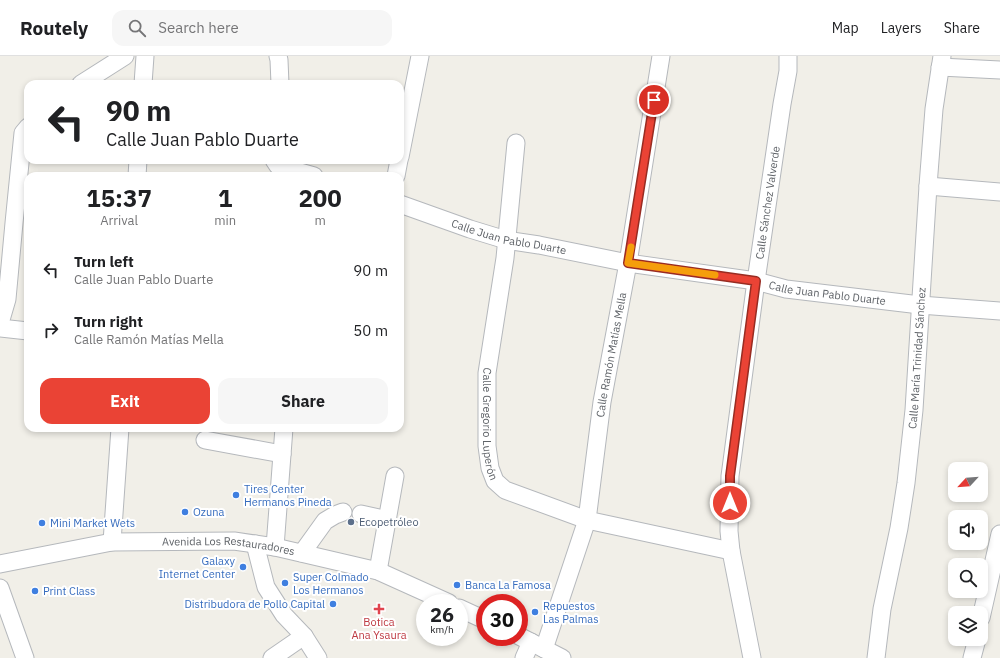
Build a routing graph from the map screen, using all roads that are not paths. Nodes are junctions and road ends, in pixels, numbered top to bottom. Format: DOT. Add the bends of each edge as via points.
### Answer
graph roads {
  1 [pos="125,56"];
  2 [pos="145,56"];
  3 [pos="278,56"];
  4 [pos="420,56"];
  5 [pos="661,56"];
  6 [pos="788,56"];
  7 [pos="941,61"];
  8 [pos="1000,70"];
  9 [pos="87,80"];
  10 [pos="143,80"];
  11 [pos="280,80"];
  12 [pos="24,132"];
  13 [pos="404,137"];
  14 [pos="516,143"];
  15 [pos="277,164"];
  16 [pos="298,172"];
  17 [pos="928,186"];
  18 [pos="1000,192"];
  19 [pos="404,205"];
  20 [pos="506,240"];
  21 [pos="628,263"];
  22 [pos="756,281"];
  23 [pos="4,299"];
  24 [pos="920,305"];
  25 [pos="1000,311"];
  26 [pos="0,323"];
  27 [pos="0,328"];
  28 [pos="24,331"];
  29 [pos="120,432"];
  30 [pos="284,432"];
  31 [pos="205,440"];
  32 [pos="282,454"];
  33 [pos="395,476"];
  34 [pos="343,512"];
  35 [pos="361,514"];
  36 [pos="388,520"];
  37 [pos="587,520"];
  38 [pos="1000,534"];
  39 [pos="112,542"];
  40 [pos="256,544"];
  41 [pos="275,547"];
  42 [pos="731,551"];
  43 [pos="302,553"];
  44 [pos="0,564"];
  45 [pos="378,571"];
  46 [pos="0,588"];
  47 [pos="428,594"];
  48 [pos="984,606"];
  49 [pos="304,636"];
  50 [pos="531,642"];
  51 [pos="975,646"];
  52 [pos="25,658"];
  53 [pos="272,658"];
  54 [pos="318,658"];
  55 [pos="524,658"];
  56 [pos="562,658"];
  57 [pos="752,658"];
  58 [pos="876,658"];
  59 [pos="972,658"];
  1 -- 9 [label="street"];
  2 -- 10 [label="street"];
  3 -- 11 [label="street"];
  4 -- 13 [label="street"];
  5 -- 21 [label="street, Calle Ramón Matías Mella"];
  6 -- 22 [label="street, Calle Sánchez Valverde" via="788,71"];
  7 -- 8 [label="street"];
  7 -- 17 [label="street, Calle María Trinidad Sánchez"];
  12 -- 23 [label="street"];
  14 -- 20 [label="street, Calle Gregorio Luperón"];
  15 -- 16 [label="street"];
  17 -- 18 [label="street"];
  17 -- 24 [label="street, Calle María Trinidad Sánchez"];
  19 -- 20 [label="street, Calle Juan Pablo Duarte"];
  20 -- 21 [label="street, Calle Juan Pablo Duarte"];
  20 -- 37 [label="street, Calle Gregorio Luperón" via="487,373 487,446 490,468 495,481 505,490"];
  21 -- 22 [label="street, Calle Juan Pablo Duarte"];
  21 -- 37 [label="street, Calle Ramón Matías Mella" via="602,402"];
  22 -- 24 [label="street, Calle Juan Pablo Duarte" via="786,288"];
  22 -- 42 [label="street, Calle Sánchez Valverde" via="730,476"];
  23 -- 26 [label="street"];
  24 -- 25 [label="street, Calle Juan Pablo Duarte"];
  24 -- 58 [label="street, Calle María Trinidad Sánchez" via="914,410 906,483 882,609"];
  27 -- 28 [label="street"];
  29 -- 39 [label="street"];
  30 -- 32 [label="street"];
  31 -- 32 [label="street"];
  32 -- 41 [label="street"];
  33 -- 36 [label="street"];
  34 -- 43 [label="street" via="325,521"];
  35 -- 36 [label="street"];
  36 -- 45 [label="street"];
  37 -- 42 [label="street, Calle Gregorio Luperón"];
  37 -- 50 [label="street, Calle Ramón Matías Mella"];
  38 -- 48 [label="street"];
  39 -- 40 [label="street, Avenida Los Restauradores" via="234,541"];
  39 -- 44 [label="street, Avenida Los Restauradores"];
  40 -- 41 [label="street, Avenida Los Restauradores"];
  40 -- 49 [label="street" via="266,587 284,615"];
  41 -- 43 [label="street, Avenida Los Restauradores"];
  42 -- 57 [label="street, Calle Sánchez Valverde"];
  43 -- 45 [label="street, Avenida Los Restauradores"];
  45 -- 47 [label="street, Avenida Los Restauradores"];
  46 -- 52 [label="street"];
  49 -- 53 [label="street"];
  49 -- 54 [label="street"];
  50 -- 55 [label="street, Calle Ramón Matías Mella"];
  50 -- 56 [label="street"];
  51 -- 59 [label="street"];
}
